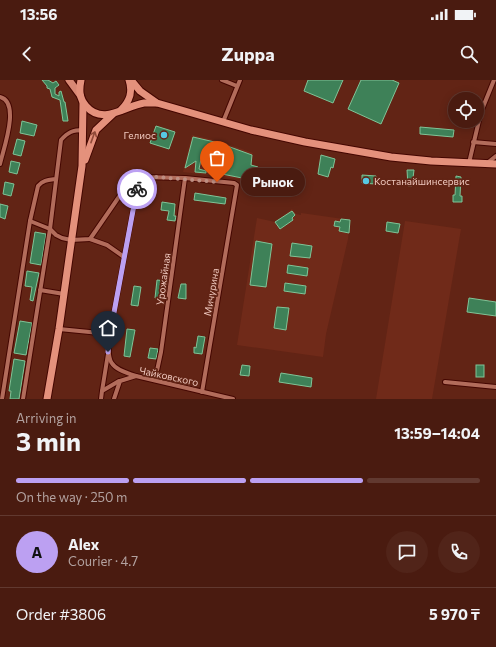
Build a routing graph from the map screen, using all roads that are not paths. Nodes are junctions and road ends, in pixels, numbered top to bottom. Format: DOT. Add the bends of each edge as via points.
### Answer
graph roads {
  1 [pos="69,80"];
  2 [pos="81,80"];
  3 [pos="130,80"];
  4 [pos="222,80"];
  5 [pos="240,80"];
  6 [pos="494,80"];
  7 [pos="238,86"];
  8 [pos="80,95"];
  9 [pos="0,97"];
  10 [pos="83,103"];
  11 [pos="157,103"];
  12 [pos="121,110"];
  13 [pos="114,114"];
  14 [pos="223,122"];
  15 [pos="83,130"];
  16 [pos="473,142"];
  17 [pos="496,144"];
  18 [pos="496,156"];
  19 [pos="468,163"];
  20 [pos="0,164"];
  21 [pos="486,164"];
  22 [pos="496,164"];
  23 [pos="82,166"];
  24 [pos="139,178"];
  25 [pos="185,178"];
  26 [pos="56,180"];
  27 [pos="30,221"];
  28 [pos="50,229"];
  29 [pos="90,239"];
  30 [pos="71,240"];
  31 [pos="124,257"];
  32 [pos="40,290"];
  33 [pos="64,294"];
  34 [pos="59,329"];
  35 [pos="110,334"];
  36 [pos="108,352"];
  37 [pos="136,376"];
  38 [pos="155,380"];
  39 [pos="120,381"];
  40 [pos="445,382"];
  41 [pos="496,387"];
  42 [pos="102,391"];
  43 [pos="202,392"];
  44 [pos="2,399"];
  45 [pos="23,399"];
  46 [pos="47,399"];
  47 [pos="101,399"];
  48 [pos="114,399"];
  49 [pos="233,399"];
  1 -- 8 [label="main road"];
  2 -- 8 [label="highway"];
  3 -- 11 [label="highway"];
  3 -- 12 [label="highway" via="131,96"];
  4 -- 7 [label="street"];
  5 -- 7 [label="street"];
  6 -- 16 [label="street" via="481,112"];
  7 -- 14 [label="street"];
  8 -- 10 [label="highway"];
  9 -- 20 [label="street" via="8,103 11,117"];
  10 -- 13 [label="highway" via="96,114"];
  10 -- 15 [label="highway"];
  11 -- 12 [label="highway"];
  11 -- 14 [label="highway"];
  12 -- 13 [label="highway"];
  23 -- 13 [label="highway, one-way" via="96,130"];
  14 -- 19 [label="highway" via="297,141 352,151"];
  15 -- 23 [label="highway"];
  15 -- 26 [label="street" via="73,130 61,140"];
  16 -- 17 [label="street"];
  16 -- 19 [label="street"];
  18 -- 21 [label="street"];
  19 -- 21 [label="highway"];
  21 -- 22 [label="highway"];
  23 -- 30 [label="highway"];
  24 -- 25 [label="street"];
  24 -- 29 [label="street" via="123,191"];
  24 -- 31 [label="street"];
  25 -- 38 [label="street, Урожайная"];
  25 -- 43 [label="street, Мичурина" via="238,186"];
  26 -- 27 [label="street" via="41,182 38,186"];
  26 -- 28 [label="street"];
  27 -- 28 [label="street"];
  27 -- 44 [label="street"];
  28 -- 30 [label="street" via="56,235"];
  28 -- 32 [label="street"];
  29 -- 30 [label="street"];
  29 -- 31 [label="street" via="107,244"];
  30 -- 33 [label="highway"];
  31 -- 35 [label="street"];
  32 -- 33 [label="street"];
  32 -- 45 [label="street"];
  33 -- 34 [label="highway"];
  34 -- 35 [label="street"];
  34 -- 46 [label="highway"];
  35 -- 36 [label="street"];
  36 -- 37 [label="street" via="111,363 116,368"];
  36 -- 42 [label="street"];
  37 -- 38 [label="street, Чайковского"];
  37 -- 39 [label="street, Чайковского"];
  38 -- 43 [label="street, Чайковского"];
  39 -- 42 [label="street, Чайковского"];
  39 -- 48 [label="street"];
  40 -- 41 [label="street"];
  42 -- 47 [label="street"];
  43 -- 49 [label="street, Чайковского"];
}
